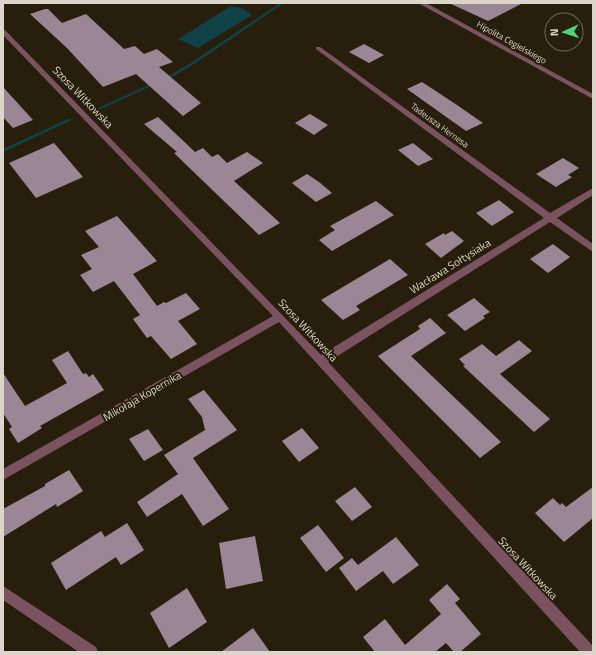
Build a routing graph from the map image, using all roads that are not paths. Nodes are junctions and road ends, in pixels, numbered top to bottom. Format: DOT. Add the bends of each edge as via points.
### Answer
graph roads {
  1 [pos="421,3"];
  2 [pos="3,31"];
  3 [pos="318,48"];
  4 [pos="593,97"];
  5 [pos="593,191"];
  6 [pos="550,218"];
  7 [pos="593,249"];
  8 [pos="280,317"];
  9 [pos="320,361"];
  10 [pos="3,475"];
  11 [pos="3,592"];
  12 [pos="91,652"];
  13 [pos="589,652"];
  1 -- 4 [label="street, Hipolita Cegielskiego"];
  2 -- 8 [label="street, Szosa Witkowska"];
  3 -- 6 [label="street, Tadeusza Hernesa"];
  5 -- 6 [label="street, Wacława Sołtysiaka"];
  6 -- 7 [label="street, Tadeusza Hernesa"];
  6 -- 9 [label="street, Wacława Sołtysiaka"];
  8 -- 9 [label="street, Szosa Witkowska"];
  8 -- 10 [label="street, Mikołaja Kopernika"];
  9 -- 13 [label="street, Szosa Witkowska"];
  11 -- 12 [label="street"];
}
